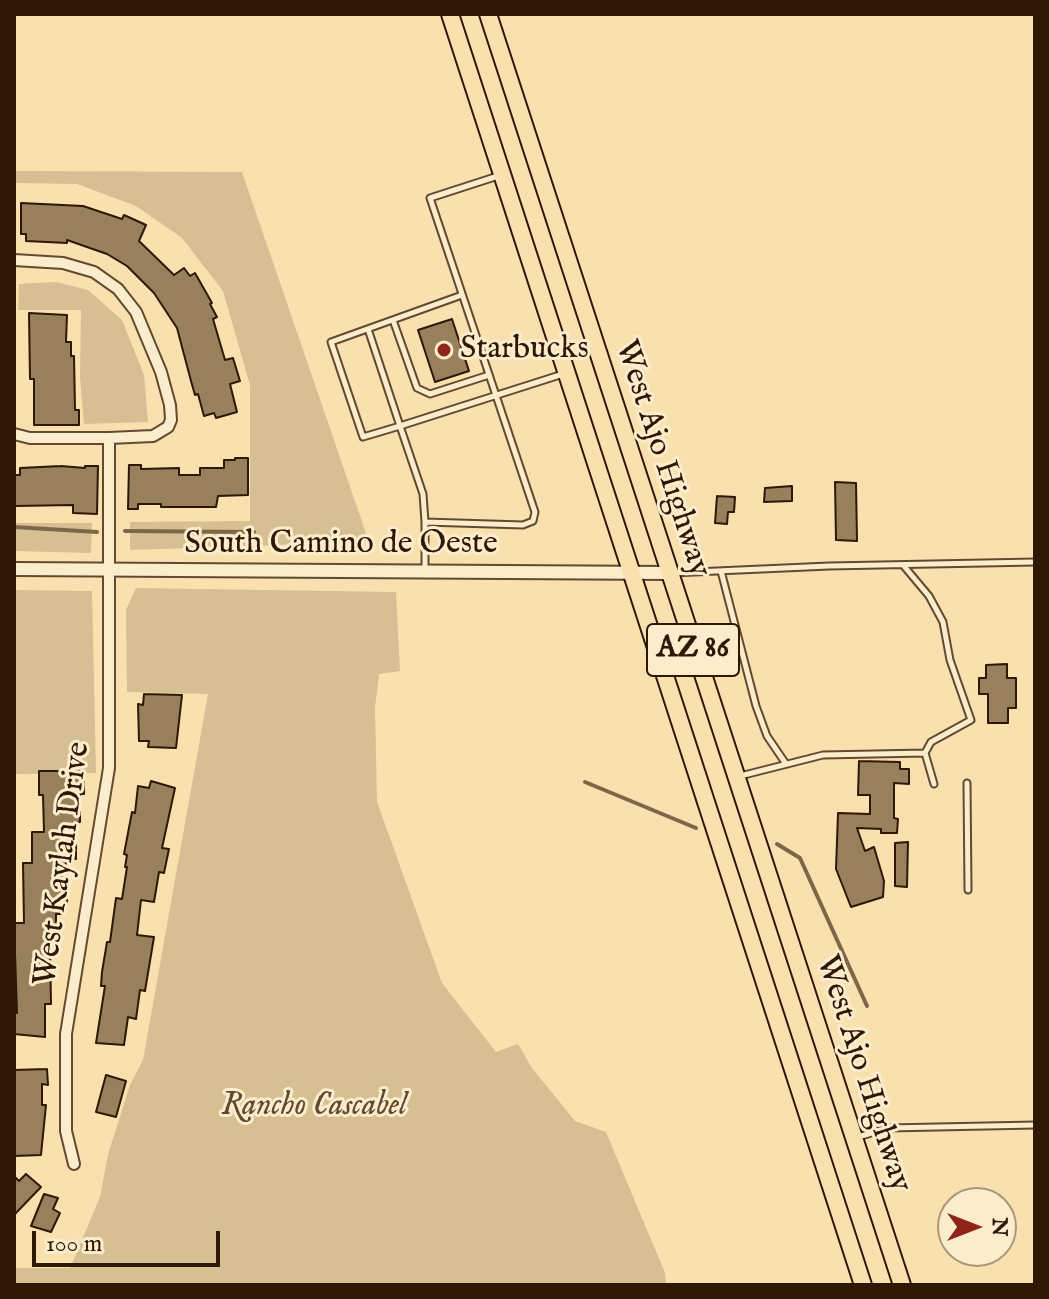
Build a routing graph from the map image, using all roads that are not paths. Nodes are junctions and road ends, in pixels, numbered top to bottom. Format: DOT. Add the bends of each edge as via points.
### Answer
graph roads {
  1 [pos="450,14"];
  2 [pos="488,14"];
  3 [pos="502,174"];
  4 [pos="14,260"];
  5 [pos="462,295"];
  6 [pos="393,320"];
  7 [pos="368,329"];
  8 [pos="566,373"];
  9 [pos="489,375"];
  10 [pos="496,395"];
  11 [pos="400,426"];
  12 [pos="14,434"];
  13 [pos="109,438"];
  14 [pos="425,522"];
  15 [pos="1035,562"];
  16 [pos="903,565"];
  17 [pos="14,569"];
  18 [pos="110,570"];
  19 [pos="721,571"];
  20 [pos="425,572"];
  21 [pos="668,573"];
  22 [pos="630,574"];
  23 [pos="925,753"];
  24 [pos="786,764"];
  25 [pos="735,777"];
  26 [pos="967,783"];
  27 [pos="934,784"];
  28 [pos="968,890"];
  29 [pos="1035,1125"];
  30 [pos="854,1138"];
  31 [pos="74,1164"];
  32 [pos="863,1285"];
  33 [pos="902,1285"];
  1 -- 3 [label="main road, West Ajo Highway / AZ 86"];
  2 -- 21 [label="main road, West Ajo Highway / AZ 86"];
  3 -- 5 [label="lane" via="430,198"];
  3 -- 8 [label="main road, West Ajo Highway / AZ 86"];
  4 -- 13 [label="street" via="63,263 94,272 118,289 136,312 157,361 172,430"];
  5 -- 6 [label="lane"];
  5 -- 9 [label="lane"];
  6 -- 7 [label="lane"];
  6 -- 9 [label="lane" via="417,388 425,393"];
  7 -- 11 [label="lane"];
  7 -- 11 [label="lane" via="331,342 363,437"];
  8 -- 10 [label="lane"];
  8 -- 22 [label="main road, West Ajo Highway / AZ 86"];
  9 -- 10 [label="lane"];
  10 -- 11 [label="lane"];
  10 -- 14 [label="lane" via="535,512 533,521"];
  11 -- 14 [label="lane" via="423,494"];
  12 -- 13 [label="street"];
  13 -- 18 [label="street, West Kaylah Drive"];
  14 -- 20 [label="lane"];
  15 -- 16 [label="lane"];
  16 -- 19 [label="lane"];
  16 -- 23 [label="lane" via="943,622 971,720 931,742"];
  17 -- 18 [label="street, South Camino de Oeste"];
  18 -- 20 [label="street, South Camino de Oeste"];
  18 -- 31 [label="street, West Kaylah Drive" via="109,768 66,1034 66,1131"];
  19 -- 21 [label="lane"];
  19 -- 24 [label="lane" via="756,706 767,736"];
  20 -- 22 [label="street, South Camino de Oeste"];
  21 -- 22 [label="street, South Camino de Oeste"];
  21 -- 25 [label="main road, West Ajo Highway / AZ 86"];
  22 -- 32 [label="main road, West Ajo Highway / AZ 86"];
  23 -- 24 [label="lane" via="823,755"];
  23 -- 27 [label="lane"];
  24 -- 25 [label="lane"];
  25 -- 30 [label="main road, West Ajo Highway / AZ 86"];
  26 -- 28 [label="lane"];
  29 -- 30 [label="lane" via="888,1128"];
  30 -- 33 [label="main road, West Ajo Highway / AZ 86"];
}
